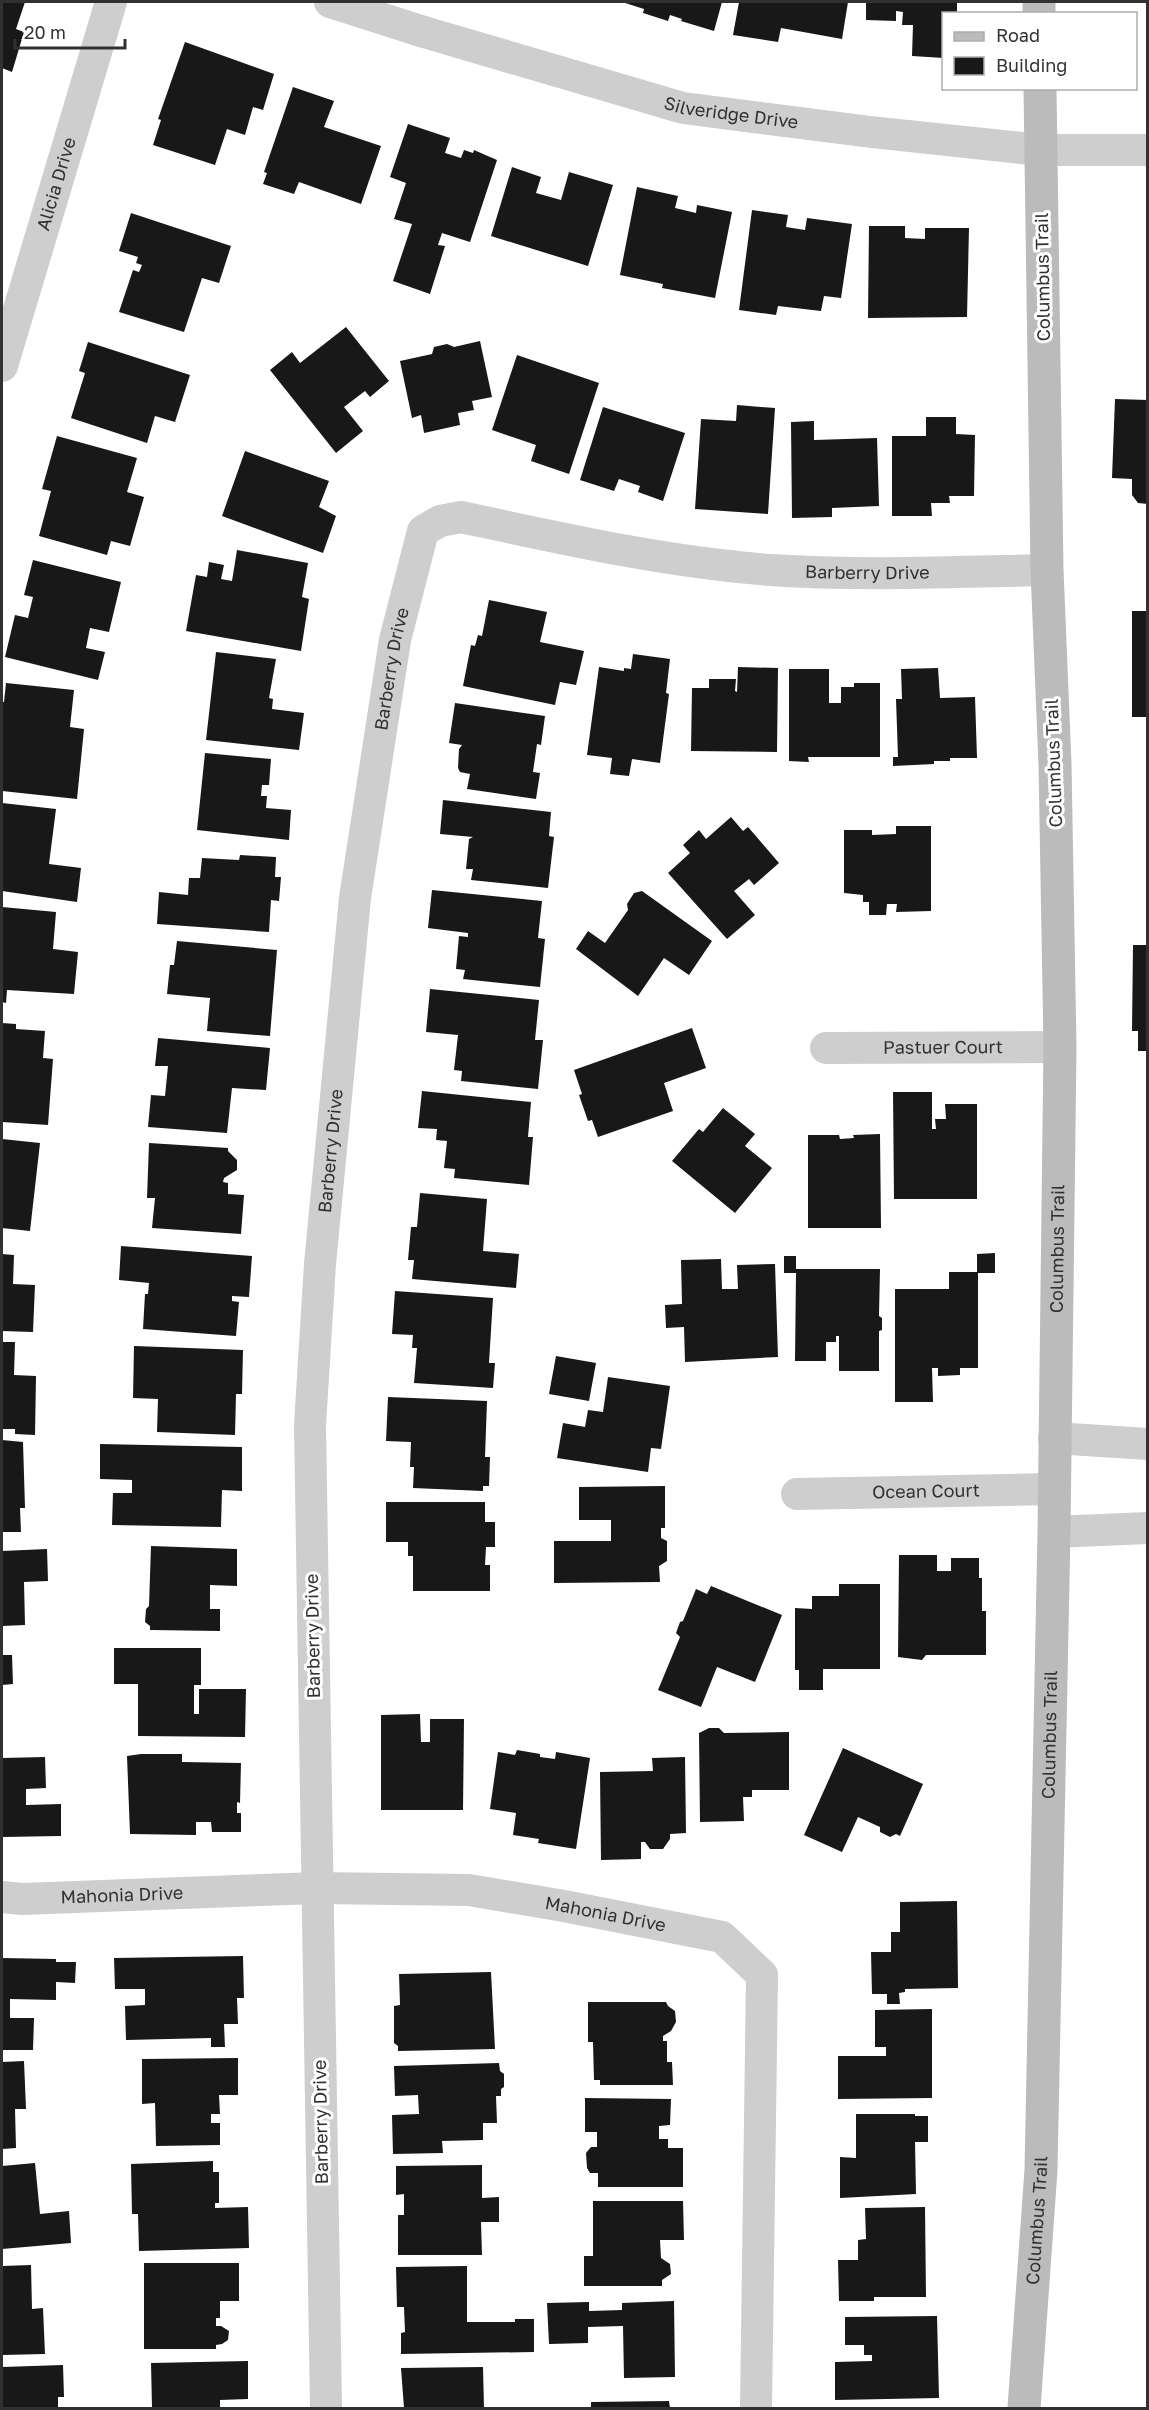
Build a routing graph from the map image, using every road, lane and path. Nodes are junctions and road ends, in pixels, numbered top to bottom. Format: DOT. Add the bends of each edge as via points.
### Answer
graph roads {
  1 [pos="111,2"];
  2 [pos="330,2"];
  3 [pos="1040,90"];
  4 [pos="1041,150"];
  5 [pos="1148,150"];
  6 [pos="2,366"];
  7 [pos="1047,570"];
  8 [pos="1060,1047"];
  9 [pos="826,1048"];
  10 [pos="1054,1438"];
  11 [pos="1148,1444"];
  12 [pos="1054,1490"];
  13 [pos="797,1494"];
  14 [pos="1148,1528"];
  15 [pos="1054,1532"];
  16 [pos="317,1888"];
  17 [pos="2,1897"];
  18 [pos="326,2409"];
  19 [pos="756,2409"];
  20 [pos="1024,2409"];
  1 -- 6 [label="street, Alicia Drive"];
  2 -- 4 [label="street, Silveridge Drive" via="683,108"];
  3 -- 4 [label="street, Columbus Trail"];
  4 -- 5 [label="street, Silveridge Drive"];
  4 -- 7 [label="street, Columbus Trail"];
  7 -- 8 [label="street, Columbus Trail"];
  7 -- 16 [label="street, Barberry Drive" via="769,570 617,551 462,517 440,521 423,531 395,640 356,898 320,1264 310,1425"];
  8 -- 9 [label="street, Pastuer Court"];
  8 -- 10 [label="street, Columbus Trail"];
  10 -- 11 [label="street"];
  10 -- 12 [label="street, Columbus Trail"];
  12 -- 13 [label="street, Ocean Court"];
  12 -- 15 [label="street, Columbus Trail"];
  14 -- 15 [label="street"];
  15 -- 20 [label="street, Columbus Trail" via="1041,2170"];
  16 -- 17 [label="street, Mahonia Drive"];
  16 -- 18 [label="street, Barberry Drive"];
  16 -- 19 [label="street, Mahonia Drive" via="469,1890 575,1908 722,1937 762,1975"];
}
